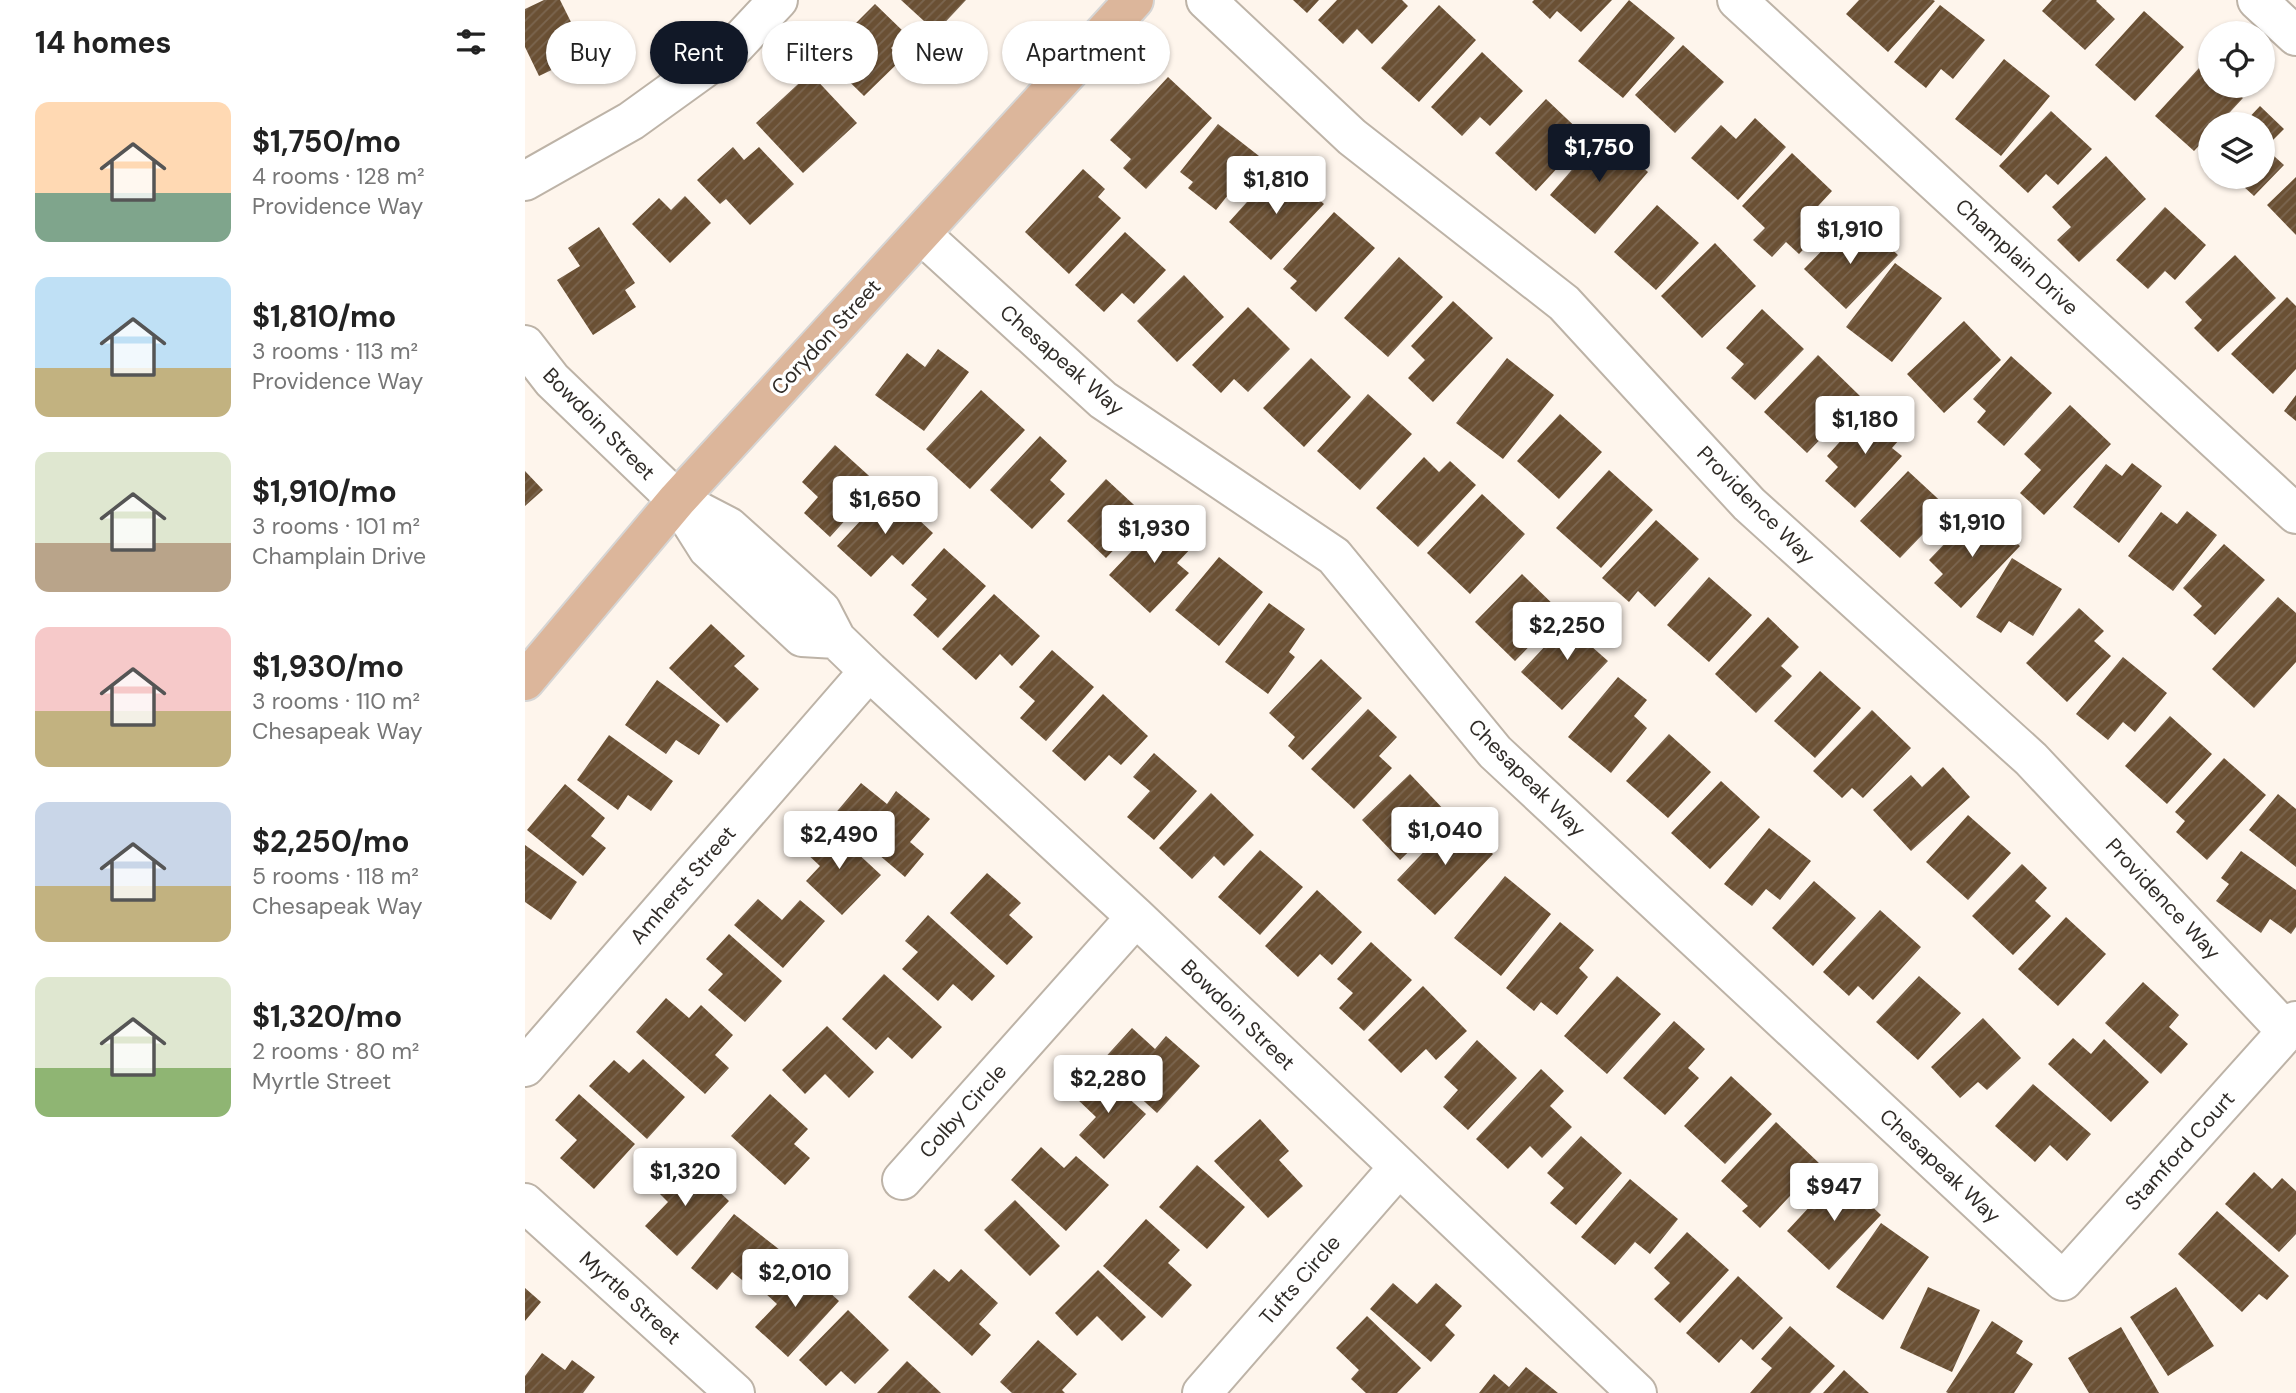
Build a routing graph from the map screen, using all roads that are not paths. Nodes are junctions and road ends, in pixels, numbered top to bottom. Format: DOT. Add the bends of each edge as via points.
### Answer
graph roads {
  1 [pos="778,0"];
  2 [pos="1135,0"];
  3 [pos="1206,0"];
  4 [pos="1737,0"];
  5 [pos="2257,0"];
  6 [pos="2296,36"];
  7 [pos="525,181"];
  8 [pos="921,234"];
  9 [pos="525,345"];
  10 [pos="677,500"];
  11 [pos="2296,513"];
  12 [pos="869,671"];
  13 [pos="525,681"];
  14 [pos="1136,917"];
  15 [pos="2292,1026"];
  16 [pos="525,1068"];
  17 [pos="1398,1168"];
  18 [pos="902,1180"];
  19 [pos="525,1203"];
  20 [pos="2063,1281"];
  21 [pos="735,1393"];
  22 [pos="1202,1393"];
  23 [pos="1637,1393"];
  1 -- 7 [label="street" via="735,46 631,121"];
  2 -- 8 [label="main road, Corydon Street"];
  3 -- 15 [label="street, Providence Way" via="1352,136 1564,303 1749,504 2031,759"];
  4 -- 11 [label="street, Champlain Drive"];
  5 -- 6 [label="street"];
  8 -- 10 [label="main road, Corydon Street"];
  8 -- 20 [label="street, Chesapeak Way" via="1103,400 1333,556 1495,752"];
  9 -- 10 [label="street, Bowdoin Street" via="552,380"];
  10 -- 12 [label="street, Bowdoin Street" via="708,549 802,637 836,639"];
  10 -- 13 [label="main road, Corydon Street"];
  12 -- 14 [label="street, Bowdoin Street"];
  12 -- 16 [label="street, Amherst Street"];
  14 -- 17 [label="street, Bowdoin Street"];
  14 -- 18 [label="street, Colby Circle"];
  15 -- 20 [label="street, Stamford Court"];
  17 -- 22 [label="street, Tufts Circle"];
  17 -- 23 [label="street, Bowdoin Street"];
  19 -- 21 [label="street, Myrtle Street"];
}
